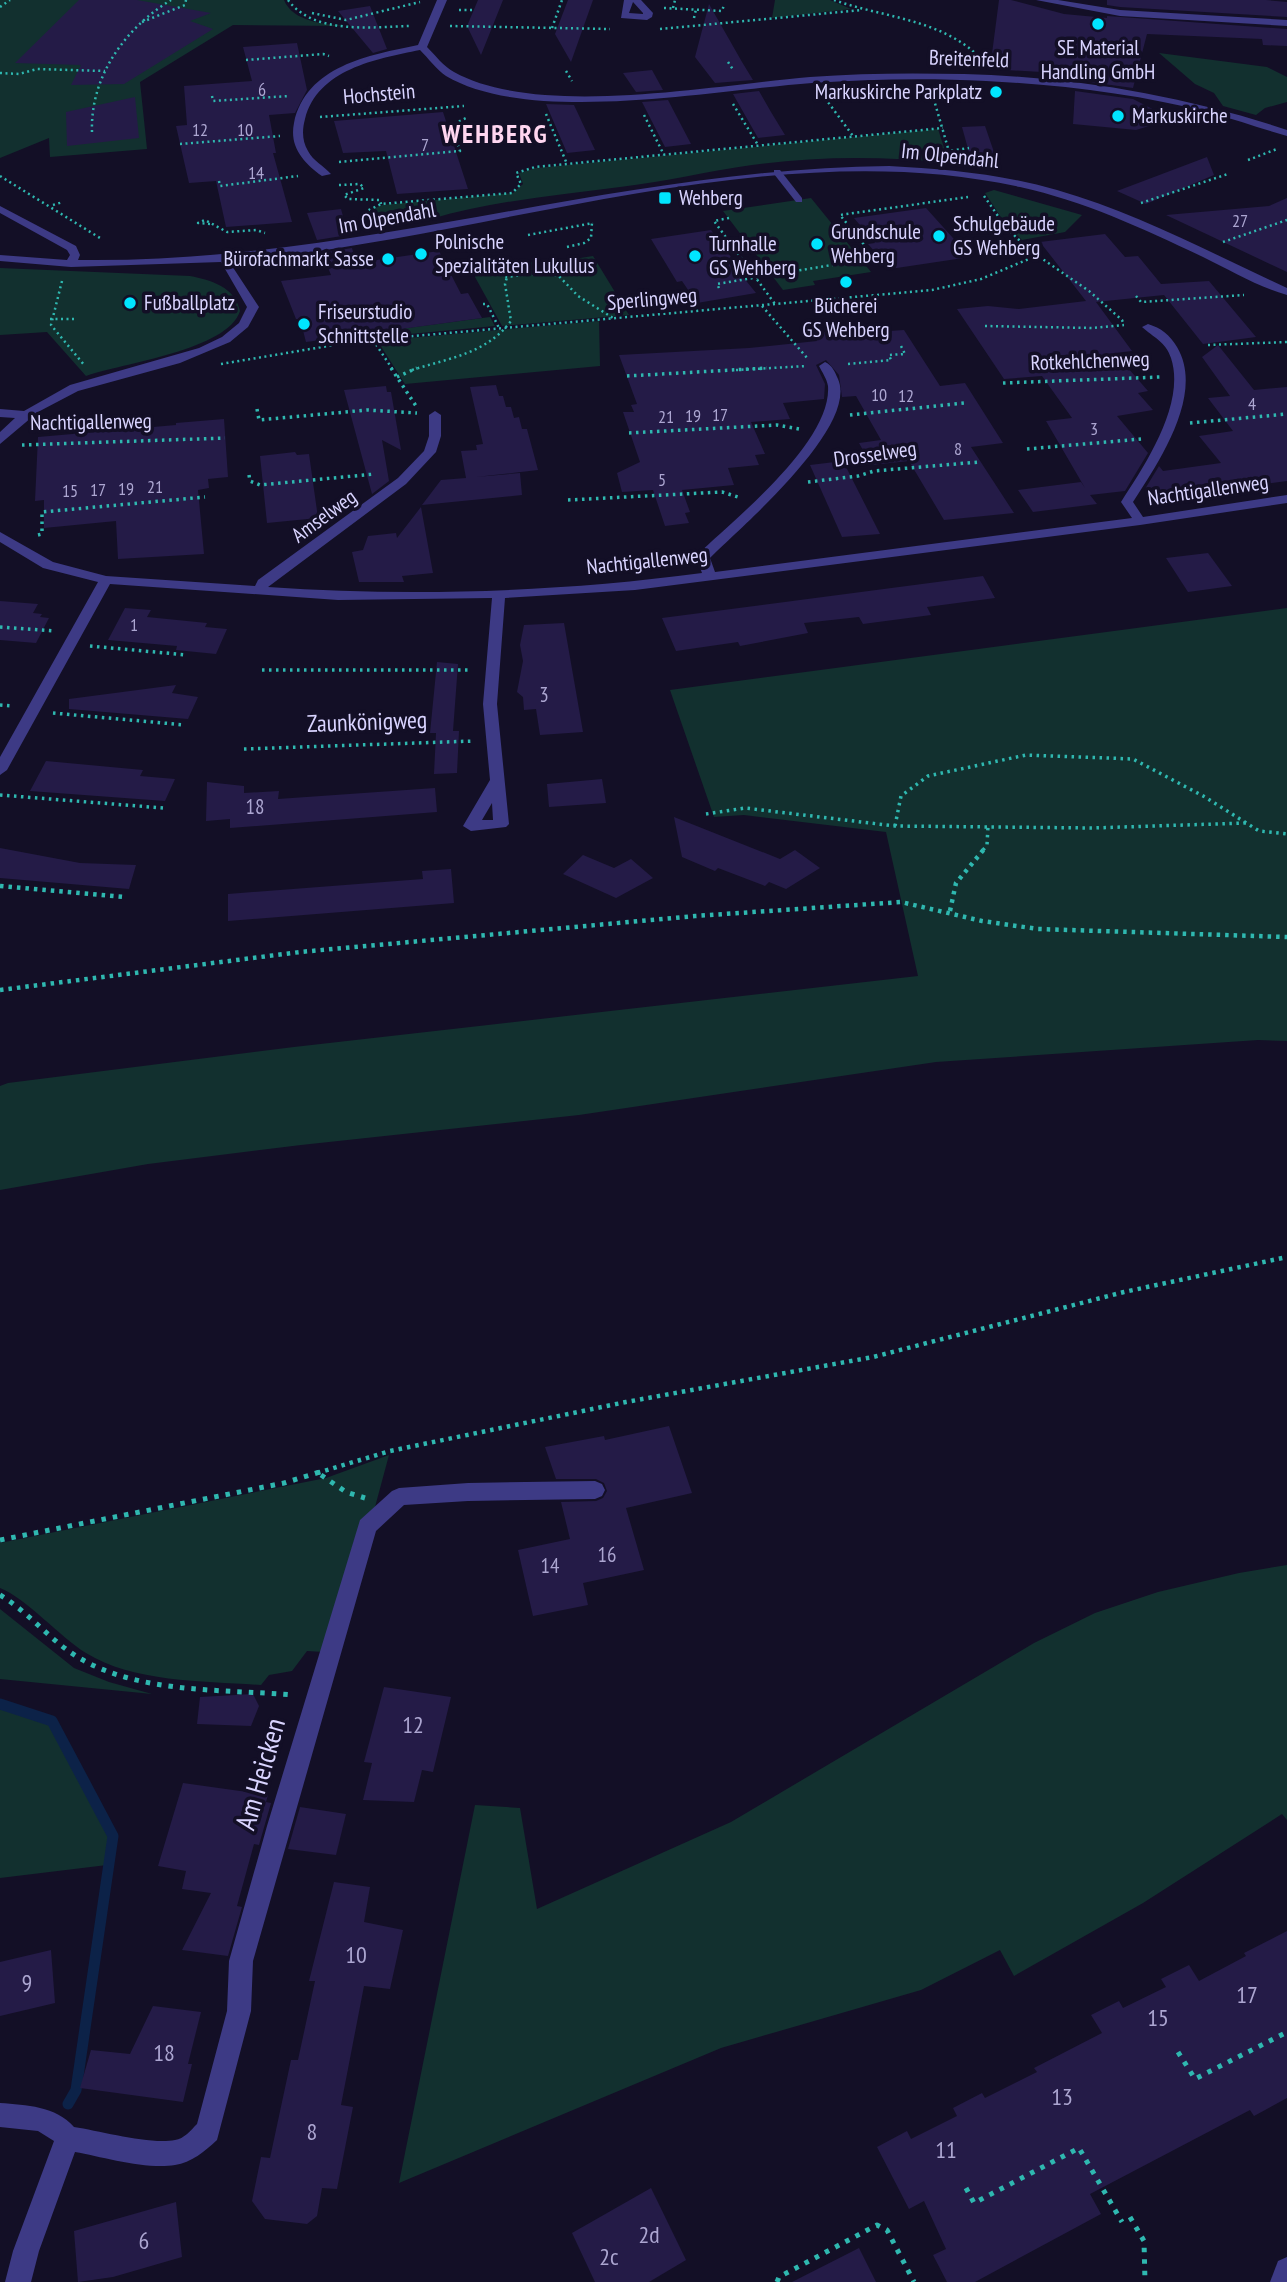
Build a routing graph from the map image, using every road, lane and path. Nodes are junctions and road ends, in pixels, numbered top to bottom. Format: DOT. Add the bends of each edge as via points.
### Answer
graph roads {
  1 [pos="10,0"];
  2 [pos="171,0"];
  3 [pos="187,0"];
  4 [pos="288,0"];
  5 [pos="427,0"];
  6 [pos="442,0"];
  7 [pos="562,0"];
  8 [pos="629,0"];
  9 [pos="636,0"];
  10 [pos="675,0"];
  11 [pos="834,0"];
  12 [pos="1041,0"];
  13 [pos="724,5"];
  14 [pos="0,8"];
  15 [pos="695,9"];
  16 [pos="862,10"];
  17 [pos="558,12"];
  18 [pos="564,12"];
  19 [pos="312,13"];
  20 [pos="694,18"];
  21 [pos="140,23"];
  22 [pos="1287,23"];
  23 [pos="430,26"];
  24 [pos="552,28"];
  25 [pos="618,29"];
  26 [pos="654,29"];
  27 [pos="422,47"];
  28 [pos="246,60"];
  29 [pos="728,62"];
  30 [pos="351,65"];
  31 [pos="730,66"];
  32 [pos="105,71"];
  33 [pos="566,71"];
  34 [pos="0,73"];
  35 [pos="568,75"];
  36 [pos="929,77"];
  37 [pos="987,78"];
  38 [pos="812,80"];
  39 [pos="723,88"];
  40 [pos="310,94"];
  41 [pos="212,96"];
  42 [pos="539,97"];
  43 [pos="635,98"];
  44 [pos="464,106"];
  45 [pos="298,116"];
  46 [pos="468,117"];
  47 [pos="943,128"];
  48 [pos="92,132"];
  49 [pos="1287,133"];
  50 [pos="296,135"];
  51 [pos="853,136"];
  52 [pos="180,144"];
  53 [pos="758,145"];
  54 [pos="1287,145"];
  55 [pos="969,148"];
  56 [pos="948,149"];
  57 [pos="373,152"];
  58 [pos="664,155"];
  59 [pos="374,158"];
  60 [pos="1248,160"];
  61 [pos="310,164"];
  62 [pos="567,164"];
  63 [pos="777,172"];
  64 [pos="324,173"];
  65 [pos="954,173"];
  66 [pos="1228,174"];
  67 [pos="0,176"];
  68 [pos="219,181"];
  69 [pos="28,183"];
  70 [pos="20,186"];
  71 [pos="335,186"];
  72 [pos="1144,195"];
  73 [pos="1152,199"];
  74 [pos="799,200"];
  75 [pos="63,202"];
  76 [pos="381,204"];
  77 [pos="699,204"];
  78 [pos="52,205"];
  79 [pos="692,205"];
  80 [pos="0,209"];
  81 [pos="1114,213"];
  82 [pos="729,218"];
  83 [pos="1287,220"];
  84 [pos="357,222"];
  85 [pos="90,225"];
  86 [pos="210,225"];
  87 [pos="82,228"];
  88 [pos="1224,234"];
  89 [pos="528,235"];
  90 [pos="272,237"];
  91 [pos="100,238"];
  92 [pos="1233,238"];
  93 [pos="567,247"];
  94 [pos="754,251"];
  95 [pos="1200,251"];
  96 [pos="737,253"];
  97 [pos="1036,256"];
  98 [pos="0,258"];
  99 [pos="557,258"];
  100 [pos="226,261"];
  101 [pos="475,263"];
  102 [pos="71,264"];
  103 [pos="85,264"];
  104 [pos="553,273"];
  105 [pos="507,277"];
  106 [pos="756,278"];
  107 [pos="719,288"];
  108 [pos="1283,290"];
  109 [pos="1136,296"];
  110 [pos="483,304"];
  111 [pos="776,304"];
  112 [pos="762,306"];
  113 [pos="614,318"];
  114 [pos="74,319"];
  115 [pos="50,320"];
  116 [pos="985,326"];
  117 [pos="507,327"];
  118 [pos="1148,327"];
  119 [pos="499,328"];
  120 [pos="373,340"];
  121 [pos="304,342"];
  122 [pos="1287,342"];
  123 [pos="900,344"];
  124 [pos="1208,345"];
  125 [pos="825,366"];
  126 [pos="93,374"];
  127 [pos="626,376"];
  128 [pos="1178,376"];
  129 [pos="397,377"];
  130 [pos="1003,383"];
  131 [pos="964,404"];
  132 [pos="257,408"];
  133 [pos="0,413"];
  134 [pos="417,413"];
  135 [pos="1287,414"];
  136 [pos="29,415"];
  137 [pos="435,415"];
  138 [pos="829,417"];
  139 [pos="1172,420"];
  140 [pos="629,433"];
  141 [pos="821,434"];
  142 [pos="225,438"];
  143 [pos="0,439"];
  144 [pos="1165,440"];
  145 [pos="13,445"];
  146 [pos="1027,449"];
  147 [pos="979,462"];
  148 [pos="412,471"];
  149 [pos="249,475"];
  150 [pos="776,485"];
  151 [pos="205,497"];
  152 [pos="568,499"];
  153 [pos="1287,499"];
  154 [pos="758,503"];
  155 [pos="1140,521"];
  156 [pos="0,536"];
  157 [pos="14,545"];
  158 [pos="710,576"];
  159 [pos="106,580"];
  160 [pos="260,592"];
  161 [pos="499,594"];
  162 [pos="0,627"];
  163 [pos="71,638"];
  164 [pos="187,655"];
  165 [pos="262,670"];
  166 [pos="491,670"];
  167 [pos="31,712"];
  168 [pos="185,725"];
  169 [pos="492,741"];
  170 [pos="244,749"];
  171 [pos="0,770"];
  172 [pos="496,782"];
  173 [pos="0,795"];
  174 [pos="163,808"];
  175 [pos="706,814"];
  176 [pos="1246,823"];
  177 [pos="895,826"];
  178 [pos="988,826"];
  179 [pos="1287,834"];
  180 [pos="0,886"];
  181 [pos="124,897"];
  182 [pos="950,911"];
  183 [pos="1287,937"];
  184 [pos="0,990"];
  185 [pos="1287,1256"];
  186 [pos="320,1474"];
  187 [pos="594,1490"];
  188 [pos="390,1503"];
  189 [pos="0,1540"];
  190 [pos="0,1595"];
  191 [pos="315,1697"];
  192 [pos="1287,2032"];
  193 [pos="1178,2052"];
  194 [pos="0,2115"];
  195 [pos="68,2138"];
  196 [pos="966,2188"];
  197 [pos="1130,2217"];
  198 [pos="1122,2222"];
  199 [pos="1287,2270"];
  200 [pos="18,2282"];
  201 [pos="777,2282"];
  202 [pos="914,2282"];
  203 [pos="1145,2282"];
  204 [pos="1283,2282"];
  1 -- 14 [label="path"];
  2 -- 21 [label="path"];
  3 -- 21 [label="path" via="185,5"];
  4 -- 23 [label="path" via="300,15 324,23"];
  5 -- 19 [label="path" via="346,20"];
  6 -- 23 [label="street"];
  7 -- 17 [label="path"];
  8 -- 9 [label="street" via="624,16 647,17"];
  10 -- 15 [label="path" via="673,8"];
  11 -- 16 [label="path"];
  12 -- 22 [label="street" via="1107,11"];
  13 -- 15 [label="path" via="722,11"];
  15 -- 20 [label="path"];
  16 -- 26 [label="path"];
  16 -- 37 [label="path" via="957,38 979,55"];
  17 -- 18 [label="path"];
  17 -- 24 [label="path"];
  21 -- 32 [label="path"];
  23 -- 24 [label="path"];
  23 -- 27 [label="street"];
  24 -- 25 [label="path"];
  27 -- 30 [label="street, Hochstein"];
  27 -- 42 [label="street, Breitenfeld" via="436,65 464,80"];
  28 -- 30 [label="path, Hochstein" via="323,54"];
  29 -- 31 [label="path"];
  30 -- 40 [label="street, Hochstein"];
  32 -- 34 [label="path"];
  32 -- 48 [label="path" via="92,112"];
  33 -- 35 [label="path"];
  36 -- 37 [label="street, Breitenfeld"];
  36 -- 38 [label="street, Breitenfeld"];
  36 -- 47 [label="path"];
  37 -- 49 [label="street, Breitenfeld" via="1136,93 1249,119"];
  38 -- 39 [label="street, Breitenfeld"];
  38 -- 51 [label="path"];
  39 -- 43 [label="street, Breitenfeld"];
  39 -- 53 [label="path"];
  40 -- 41 [label="path, Hochstein" via="213,102"];
  40 -- 45 [label="street, Hochstein"];
  42 -- 43 [label="street, Breitenfeld"];
  42 -- 62 [label="path"];
  43 -- 58 [label="path"];
  44 -- 45 [label="path, Hochstein" via="340,117"];
  45 -- 50 [label="street, Hochstein"];
  46 -- 59 [label="path" via="453,131 460,151"];
  47 -- 51 [label="path"];
  47 -- 56 [label="path"];
  50 -- 52 [label="path"];
  50 -- 61 [label="street"];
  51 -- 53 [label="path"];
  53 -- 58 [label="path"];
  54 -- 60 [label="path"];
  55 -- 56 [label="path"];
  56 -- 65 [label="path"];
  57 -- 59 [label="path"];
  58 -- 62 [label="path"];
  59 -- 61 [label="path"];
  61 -- 64 [label="street"];
  62 -- 76 [label="path, Im Olpendahl" via="516,173 521,184 512,192"];
  63 -- 65 [label="street, Im Olpendahl" via="862,167"];
  63 -- 74 [label="lane"];
  63 -- 100 [label="street, Im Olpendahl"];
  64 -- 68 [label="path" via="220,186"];
  65 -- 81 [label="street, Im Olpendahl" via="1043,190"];
  66 -- 73 [label="path"];
  67 -- 70 [label="path"];
  69 -- 70 [label="path"];
  70 -- 78 [label="path"];
  71 -- 76 [label="path" via="360,184 364,188 344,195 380,200"];
  72 -- 73 [label="path"];
  73 -- 81 [label="path"];
  75 -- 78 [label="path"];
  76 -- 84 [label="path, Im Olpendahl" via="367,211 370,221"];
  77 -- 79 [label="path"];
  78 -- 87 [label="path"];
  80 -- 102 [label="street" via="72,248"];
  81 -- 95 [label="street, Im Olpendahl"];
  82 -- 96 [label="path" via="714,220"];
  83 -- 92 [label="path"];
  85 -- 87 [label="path"];
  86 -- 90 [label="path" via="228,233 256,230"];
  87 -- 91 [label="path"];
  88 -- 92 [label="path"];
  89 -- 93 [label="path" via="593,223 593,236"];
  92 -- 95 [label="path"];
  94 -- 96 [label="path"];
  95 -- 108 [label="street, Im Olpendahl"];
  96 -- 106 [label="path"];
  97 -- 106 [label="path, Rotkehlchenweg" via="1005,226 983,195 840,215 874,257"];
  97 -- 111 [label="path, Sperlingweg" via="981,279 944,288"];
  97 -- 116 [label="path, Rotkehlchenweg" via="1098,298 1124,325"];
  98 -- 102 [label="street, Im Olpendahl"];
  99 -- 104 [label="path"];
  100 -- 103 [label="street, Im Olpendahl"];
  100 -- 136 [label="street, Nachtigallenweg" via="253,307 238,333 199,353 75,388"];
  101 -- 105 [label="path"];
  102 -- 103 [label="street, Im Olpendahl"];
  103 -- 115 [label="path" via="60,282"];
  104 -- 105 [label="path"];
  104 -- 113 [label="path"];
  105 -- 117 [label="path" via="512,316"];
  106 -- 107 [label="path" via="716,284"];
  106 -- 111 [label="path"];
  108 -- 109 [label="path" via="1233,298 1141,302"];
  110 -- 119 [label="path"];
  111 -- 112 [label="path, Sperlingweg"];
  112 -- 113 [label="path, Sperlingweg"];
  112 -- 125 [label="path" via="809,360"];
  113 -- 117 [label="path, Sperlingweg"];
  114 -- 115 [label="path"];
  115 -- 126 [label="path"];
  117 -- 119 [label="path, Sperlingweg"];
  117 -- 129 [label="path" via="490,345"];
  118 -- 128 [label="street, Rotkehlchenweg" via="1166,339"];
  119 -- 120 [label="path, Sperlingweg"];
  120 -- 121 [label="path, Sperlingweg" via="307,348"];
  120 -- 129 [label="path"];
  122 -- 124 [label="path"];
  123 -- 125 [label="path" via="905,354 889,355 891,360"];
  125 -- 127 [label="path"];
  125 -- 138 [label="street, Drosselweg" via="835,387"];
  128 -- 130 [label="path, Rotkehlchenweg"];
  128 -- 139 [label="street, Rotkehlchenweg"];
  129 -- 134 [label="path"];
  131 -- 138 [label="path, Drosselweg"];
  132 -- 134 [label="path" via="259,420 367,410"];
  133 -- 136 [label="street"];
  134 -- 137 [label="path"];
  135 -- 139 [label="path" via="1193,424"];
  136 -- 143 [label="street, Nachtigallenweg"];
  137 -- 148 [label="street, Amselweg" via="430,452"];
  138 -- 141 [label="street, Drosselweg"];
  139 -- 144 [label="street, Rotkehlchenweg"];
  140 -- 141 [label="path, Drosselweg" via="777,425"];
  141 -- 150 [label="street, Drosselweg"];
  142 -- 145 [label="path, Nachtigallenweg"];
  144 -- 146 [label="path"];
  144 -- 155 [label="street, Rotkehlchenweg" via="1128,502"];
  147 -- 150 [label="path, Drosselweg"];
  148 -- 149 [label="path, Amselweg" via="260,485 250,481"];
  148 -- 160 [label="street, Amselweg" via="264,583"];
  150 -- 154 [label="street, Drosselweg"];
  151 -- 157 [label="path" via="42,512 42,534"];
  152 -- 154 [label="path" via="722,492"];
  153 -- 155 [label="street, Nachtigallenweg"];
  154 -- 158 [label="street, Drosselweg" via="703,557"];
  155 -- 158 [label="street, Nachtigallenweg"];
  156 -- 157 [label="street, Nachtigallenweg"];
  157 -- 159 [label="street, Nachtigallenweg" via="56,568"];
  158 -- 161 [label="street, Nachtigallenweg" via="635,586"];
  159 -- 160 [label="street, Nachtigallenweg"];
  159 -- 163 [label="street"];
  160 -- 161 [label="street, Nachtigallenweg"];
  161 -- 166 [label="street"];
  162 -- 163 [label="path"];
  163 -- 164 [label="path"];
  163 -- 167 [label="street"];
  165 -- 166 [label="path, Zaunkönigweg"];
  166 -- 169 [label="street"];
  167 -- 168 [label="path"];
  167 -- 171 [label="street"];
  169 -- 170 [label="path, Zaunkönigweg"];
  169 -- 172 [label="street"];
  173 -- 174 [label="path"];
  175 -- 177 [label="path" via="744,808"];
  176 -- 177 [label="path" via="1133,760 1026,755 928,776 901,796"];
  176 -- 178 [label="path"];
  176 -- 179 [label="path" via="1259,831"];
  177 -- 178 [label="path"];
  178 -- 182 [label="path" via="987,845 956,883"];
  180 -- 181 [label="path"];
  182 -- 183 [label="path" via="1038,929"];
  182 -- 184 [label="path" via="901,902 695,916 300,953"];
  185 -- 186 [label="path" via="1124,1292 873,1357 390,1451"];
  186 -- 188 [label="path" via="346,1492"];
  186 -- 189 [label="path"];
  187 -- 188 [label="street" via="427,1494 399,1497"];
  188 -- 191 [label="street, Am Heicken" via="364,1534"];
  190 -- 191 [label="path" via="81,1660 112,1673 157,1683"];
  191 -- 195 [label="street, Am Heicken" via="241,1961 239,2011 208,2131 192,2146 175,2153"];
  192 -- 193 [label="path" via="1195,2079"];
  194 -- 195 [label="street, Am Heicken" via="39,2119 60,2128"];
  195 -- 200 [label="street"];
  196 -- 198 [label="path" via="974,2203 1079,2148"];
  197 -- 203 [label="path" via="1144,2241"];
  199 -- 204 [label="street"];
  201 -- 202 [label="path" via="877,2225 887,2230"];
}
